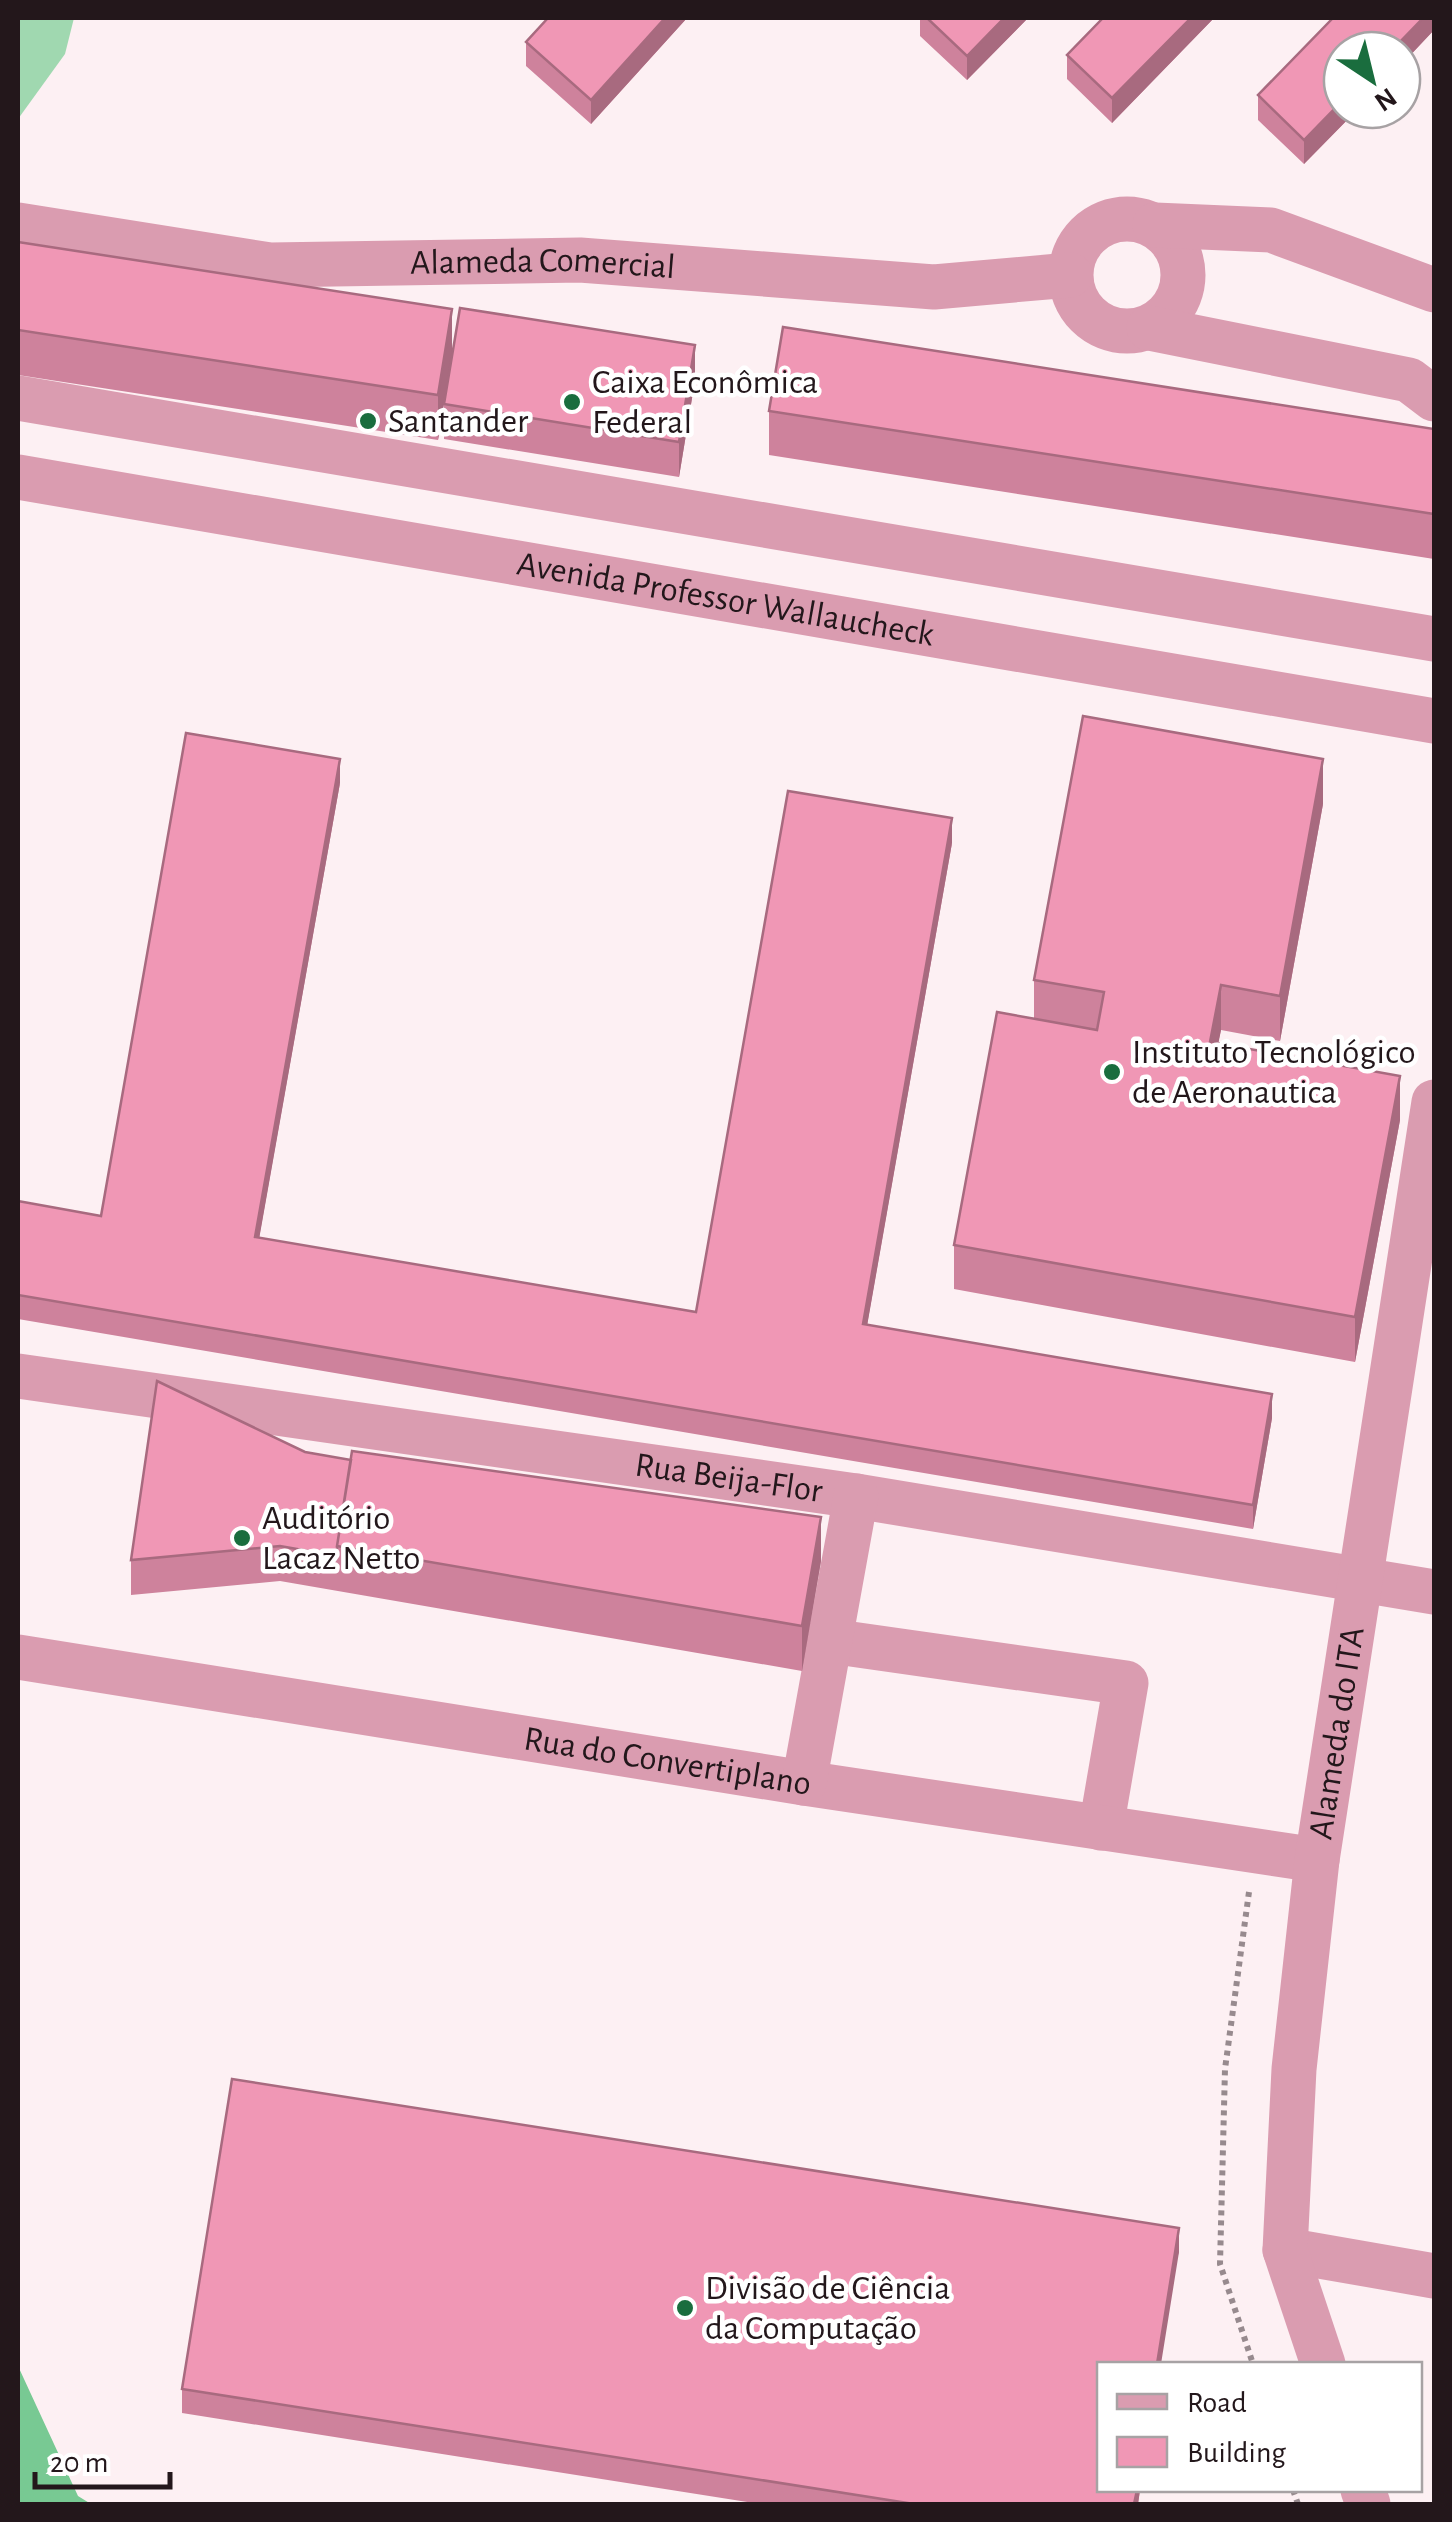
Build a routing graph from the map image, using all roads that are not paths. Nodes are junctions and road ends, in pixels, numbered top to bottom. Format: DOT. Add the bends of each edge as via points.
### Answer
graph roads {
  1 [pos="18,224"];
  2 [pos="1155,225"];
  3 [pos="1070,274"];
  4 [pos="1434,290"];
  5 [pos="1148,328"];
  6 [pos="18,398"];
  7 [pos="1434,400"];
  8 [pos="18,478"];
  9 [pos="1434,638"];
  10 [pos="1434,721"];
  11 [pos="1434,1102"];
  12 [pos="18,1376"];
  13 [pos="856,1496"];
  14 [pos="1360,1579"];
  15 [pos="1434,1592"];
  16 [pos="830,1641"];
  17 [pos="18,1657"];
  18 [pos="804,1784"];
  19 [pos="1101,1828"];
  20 [pos="1317,1860"];
  21 [pos="1285,2250"];
  22 [pos="1434,2276"];
  23 [pos="1321,2362"];
  1 -- 3 [label="lane, Alameda Comercial" via="270,265 580,260 934,287"];
  2 -- 3 [label="lane" via="1117,219 1099,226 1074,255"];
  2 -- 4 [label="lane" via="1271,230"];
  2 -- 5 [label="lane" via="1179,252 1183,287 1176,304"];
  3 -- 5 [label="lane" via="1081,310 1095,322 1112,330"];
  5 -- 7 [label="lane" via="1409,380"];
  6 -- 9 [label="lane"];
  8 -- 10 [label="lane, Avenida Professor Wallaucheck"];
  11 -- 14 [label="lane, Alameda do ITA"];
  12 -- 13 [label="lane, Rua Beija-Flor"];
  13 -- 14 [label="lane, Rua Beija-Flor"];
  13 -- 16 [label="lane"];
  14 -- 15 [label="lane, Rua Beija-Flor"];
  14 -- 20 [label="lane, Alameda do ITA"];
  16 -- 18 [label="lane"];
  16 -- 19 [label="lane" via="1126,1683"];
  17 -- 18 [label="lane, Rua do Convertiplano"];
  18 -- 19 [label="lane, Rua do Convertiplano"];
  19 -- 20 [label="lane, Rua do Convertiplano"];
  20 -- 21 [label="lane, Alameda do ITA" via="1294,2069"];
  21 -- 22 [label="lane"];
  21 -- 23 [label="lane, Alameda do ITA"];
}
